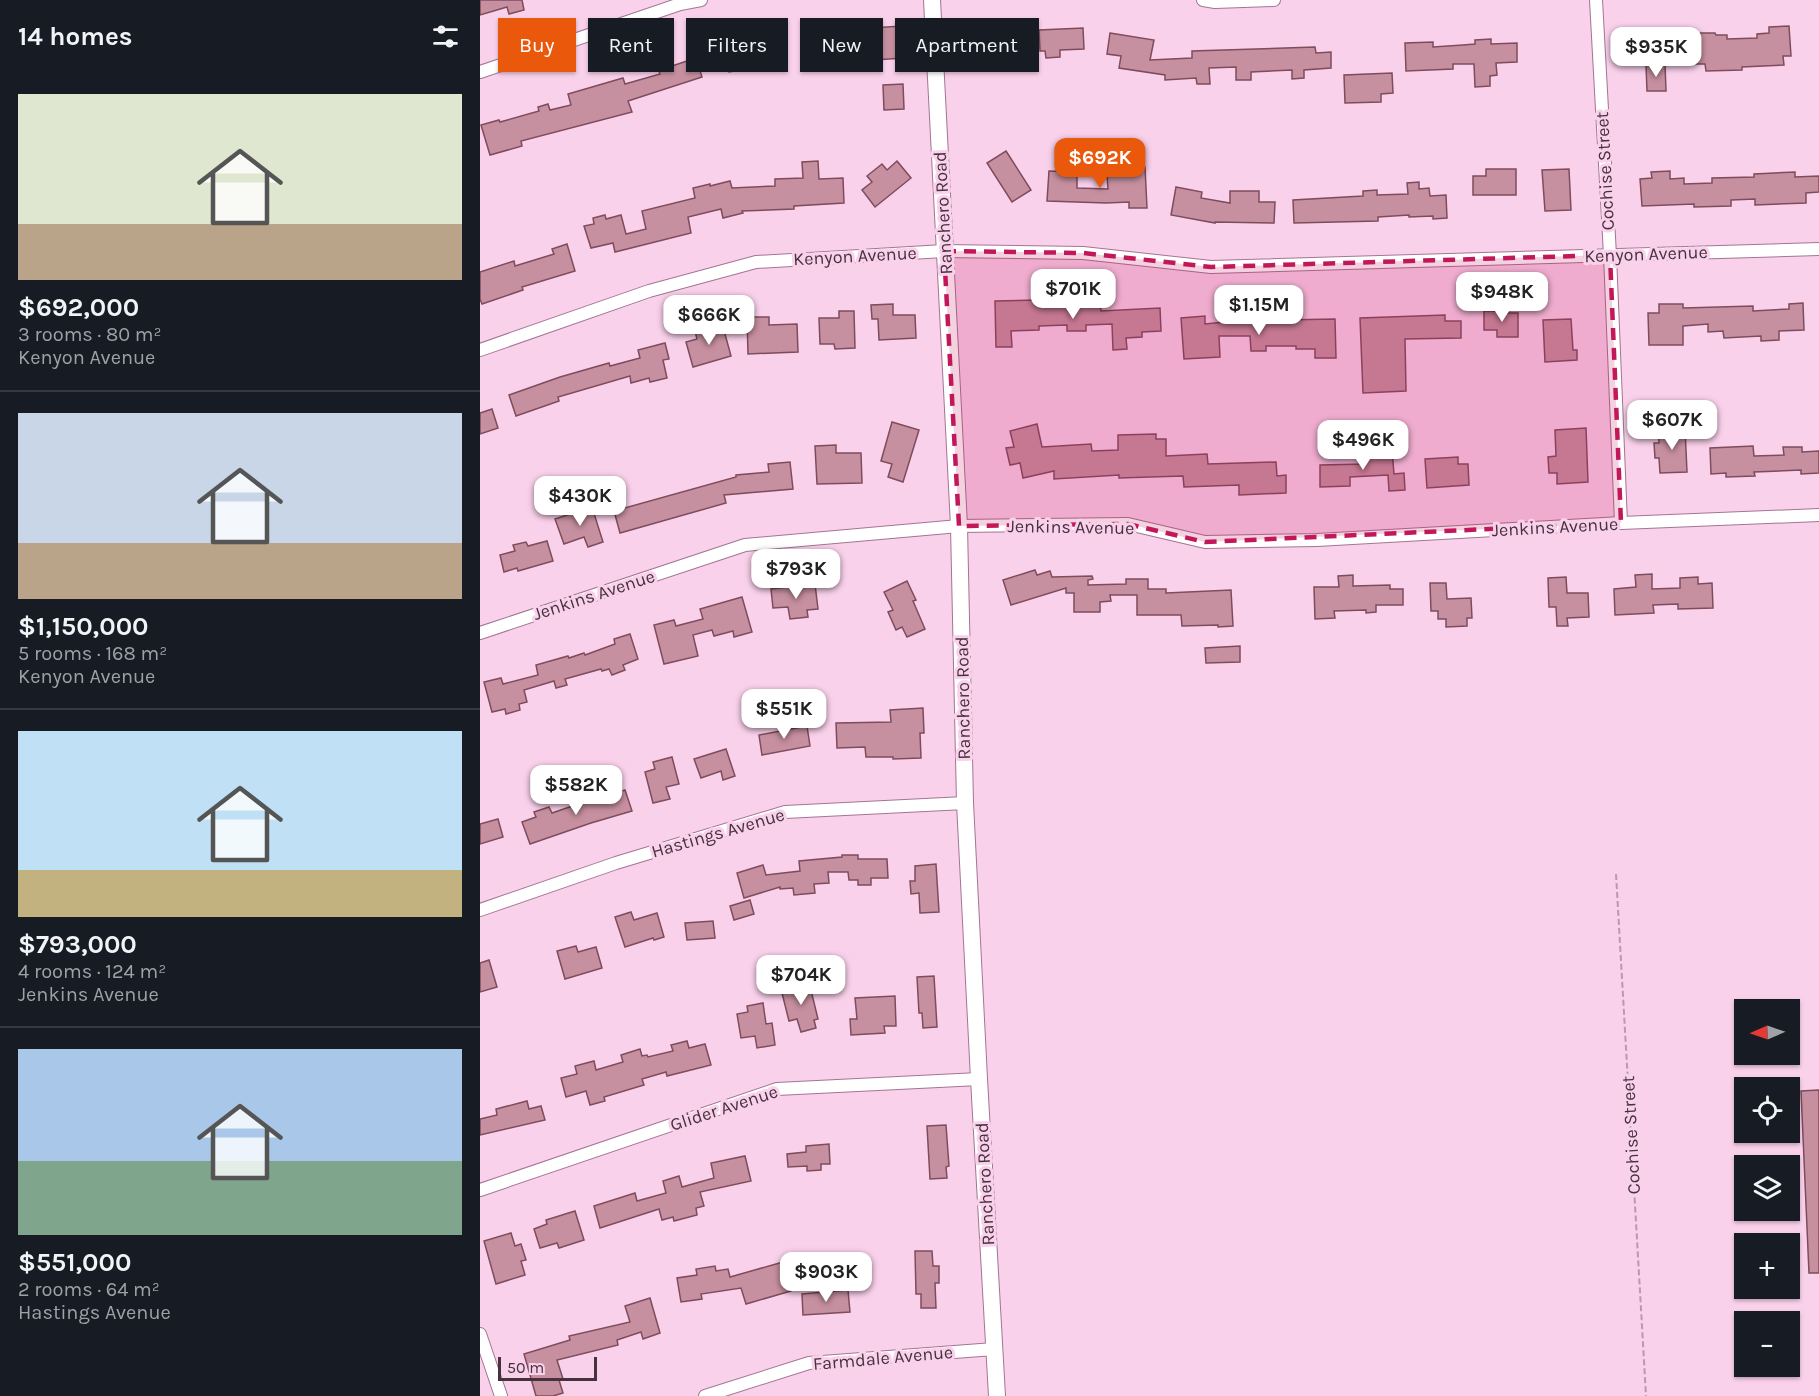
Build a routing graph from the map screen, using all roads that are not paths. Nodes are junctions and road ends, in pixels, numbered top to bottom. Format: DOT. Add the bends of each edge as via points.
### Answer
graph roads {
  1 [pos="701,0"];
  2 [pos="932,0"];
  3 [pos="1203,0"];
  4 [pos="1274,0"];
  5 [pos="1596,0"];
  6 [pos="480,72"];
  7 [pos="1819,249"];
  8 [pos="944,251"];
  9 [pos="1610,255"];
  10 [pos="480,350"];
  11 [pos="1819,515"];
  12 [pos="1621,523"];
  13 [pos="959,526"];
  14 [pos="480,633"];
  15 [pos="965,803"];
  16 [pos="480,910"];
  17 [pos="979,1079"];
  18 [pos="480,1190"];
  19 [pos="480,1334"];
  20 [pos="994,1348"];
  21 [pos="501,1396"];
  22 [pos="705,1396"];
  23 [pos="997,1396"];
  1 -- 6 [label="street"];
  2 -- 8 [label="main road, Ranchero Road"];
  3 -- 4 [label="street"];
  5 -- 9 [label="street, Cochise Street"];
  7 -- 9 [label="street, Kenyon Avenue"];
  8 -- 9 [label="street, Kenyon Avenue" via="1083,253 1211,267"];
  8 -- 10 [label="street, Kenyon Avenue" via="756,262 649,291"];
  8 -- 13 [label="main road, Ranchero Road"];
  9 -- 12 [label="street, Cochise Street"];
  11 -- 12 [label="street, Jenkins Avenue"];
  12 -- 13 [label="street, Jenkins Avenue" via="1317,540 1205,542 1128,524"];
  13 -- 14 [label="street, Jenkins Avenue" via="745,545"];
  13 -- 15 [label="main road, Ranchero Road"];
  15 -- 16 [label="street, Hastings Avenue" via="785,812"];
  15 -- 17 [label="main road, Ranchero Road"];
  17 -- 18 [label="street, Glider Avenue" via="777,1089"];
  17 -- 20 [label="main road, Ranchero Road"];
  19 -- 21 [label="street"];
  20 -- 22 [label="street, Farmdale Avenue" via="809,1363"];
  20 -- 23 [label="main road, Ranchero Road"];
}
